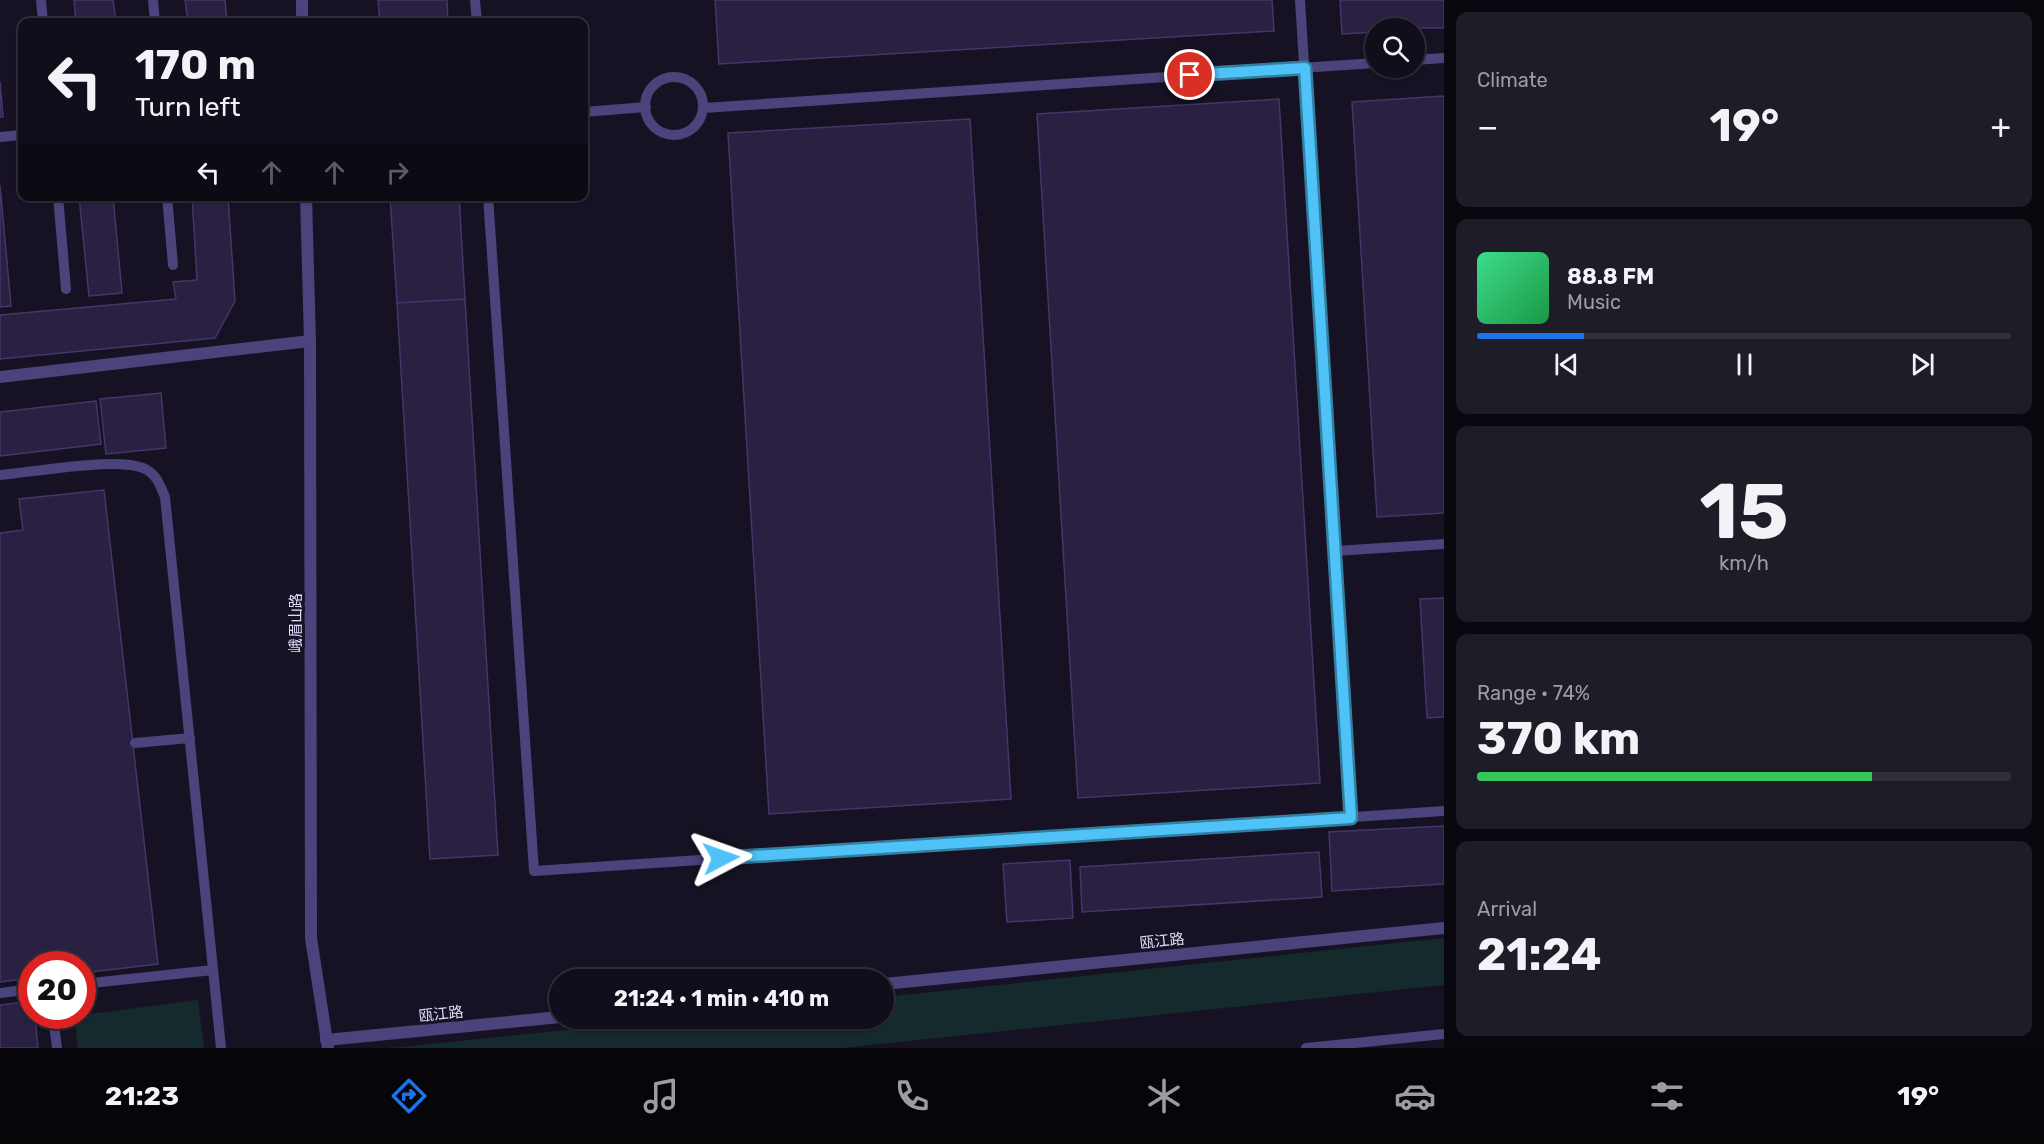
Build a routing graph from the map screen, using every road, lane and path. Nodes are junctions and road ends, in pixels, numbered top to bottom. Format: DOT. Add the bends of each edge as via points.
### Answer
graph roads {
  1 [pos="41,0"];
  2 [pos="153,0"];
  3 [pos="302,0"];
  4 [pos="475,0"];
  5 [pos="1300,0"];
  6 [pos="43,18"];
  7 [pos="155,18"];
  8 [pos="302,18"];
  9 [pos="477,18"];
  10 [pos="1444,58"];
  11 [pos="1425,59"];
  12 [pos="1365,64"];
  13 [pos="1305,68"];
  14 [pos="646,108"];
  15 [pos="704,108"];
  16 [pos="588,112"];
  17 [pos="18,135"];
  18 [pos="0,137"];
  19 [pos="58,201"];
  20 [pos="167,201"];
  21 [pos="306,201"];
  22 [pos="488,201"];
  23 [pos="173,264"];
  24 [pos="66,289"];
  25 [pos="310,341"];
  26 [pos="0,377"];
  27 [pos="0,475"];
  28 [pos="1444,544"];
  29 [pos="1335,551"];
  30 [pos="190,738"];
  31 [pos="135,744"];
  32 [pos="1444,811"];
  33 [pos="1351,818"];
  34 [pos="1444,928"];
  35 [pos="213,970"];
  36 [pos="96,983"];
  37 [pos="894,983"];
  38 [pos="18,991"];
  39 [pos="0,993"];
  40 [pos="549,1018"];
  41 [pos="55,1029"];
  42 [pos="1444,1034"];
  43 [pos="327,1044"];
  44 [pos="57,1048"];
  45 [pos="221,1048"];
  46 [pos="1306,1048"];
  1 -- 6 [label="lane"];
  2 -- 7 [label="lane"];
  3 -- 8 [label="street"];
  4 -- 9 [label="lane"];
  5 -- 13 [label="lane"];
  10 -- 11 [label="lane"];
  12 -- 13 [label="lane"];
  13 -- 15 [label="lane"];
  13 -- 29 [label="lane"];
  14 -- 15 [label="lane" via="645,115 657,131 677,136 696,128"];
  14 -- 15 [label="lane" via="646,94 660,79 681,77 698,89"];
  14 -- 16 [label="lane"];
  17 -- 18 [label="lane"];
  19 -- 24 [label="lane"];
  20 -- 23 [label="lane"];
  21 -- 25 [label="street, 峨眉山路"];
  22 -- 33 [label="lane" via="534,870"];
  25 -- 26 [label="street"];
  25 -- 43 [label="street, 峨眉山路" via="311,938"];
  27 -- 30 [label="lane" via="118,464 144,469 158,480 165,497"];
  28 -- 29 [label="lane"];
  29 -- 33 [label="lane"];
  30 -- 31 [label="lane"];
  30 -- 35 [label="lane"];
  32 -- 33 [label="lane"];
  34 -- 37 [label="street, 瓯江路"];
  35 -- 36 [label="lane"];
  35 -- 45 [label="lane"];
  38 -- 39 [label="lane"];
  40 -- 43 [label="street, 瓯江路"];
  41 -- 44 [label="lane"];
  42 -- 46 [label="lane"];
}
